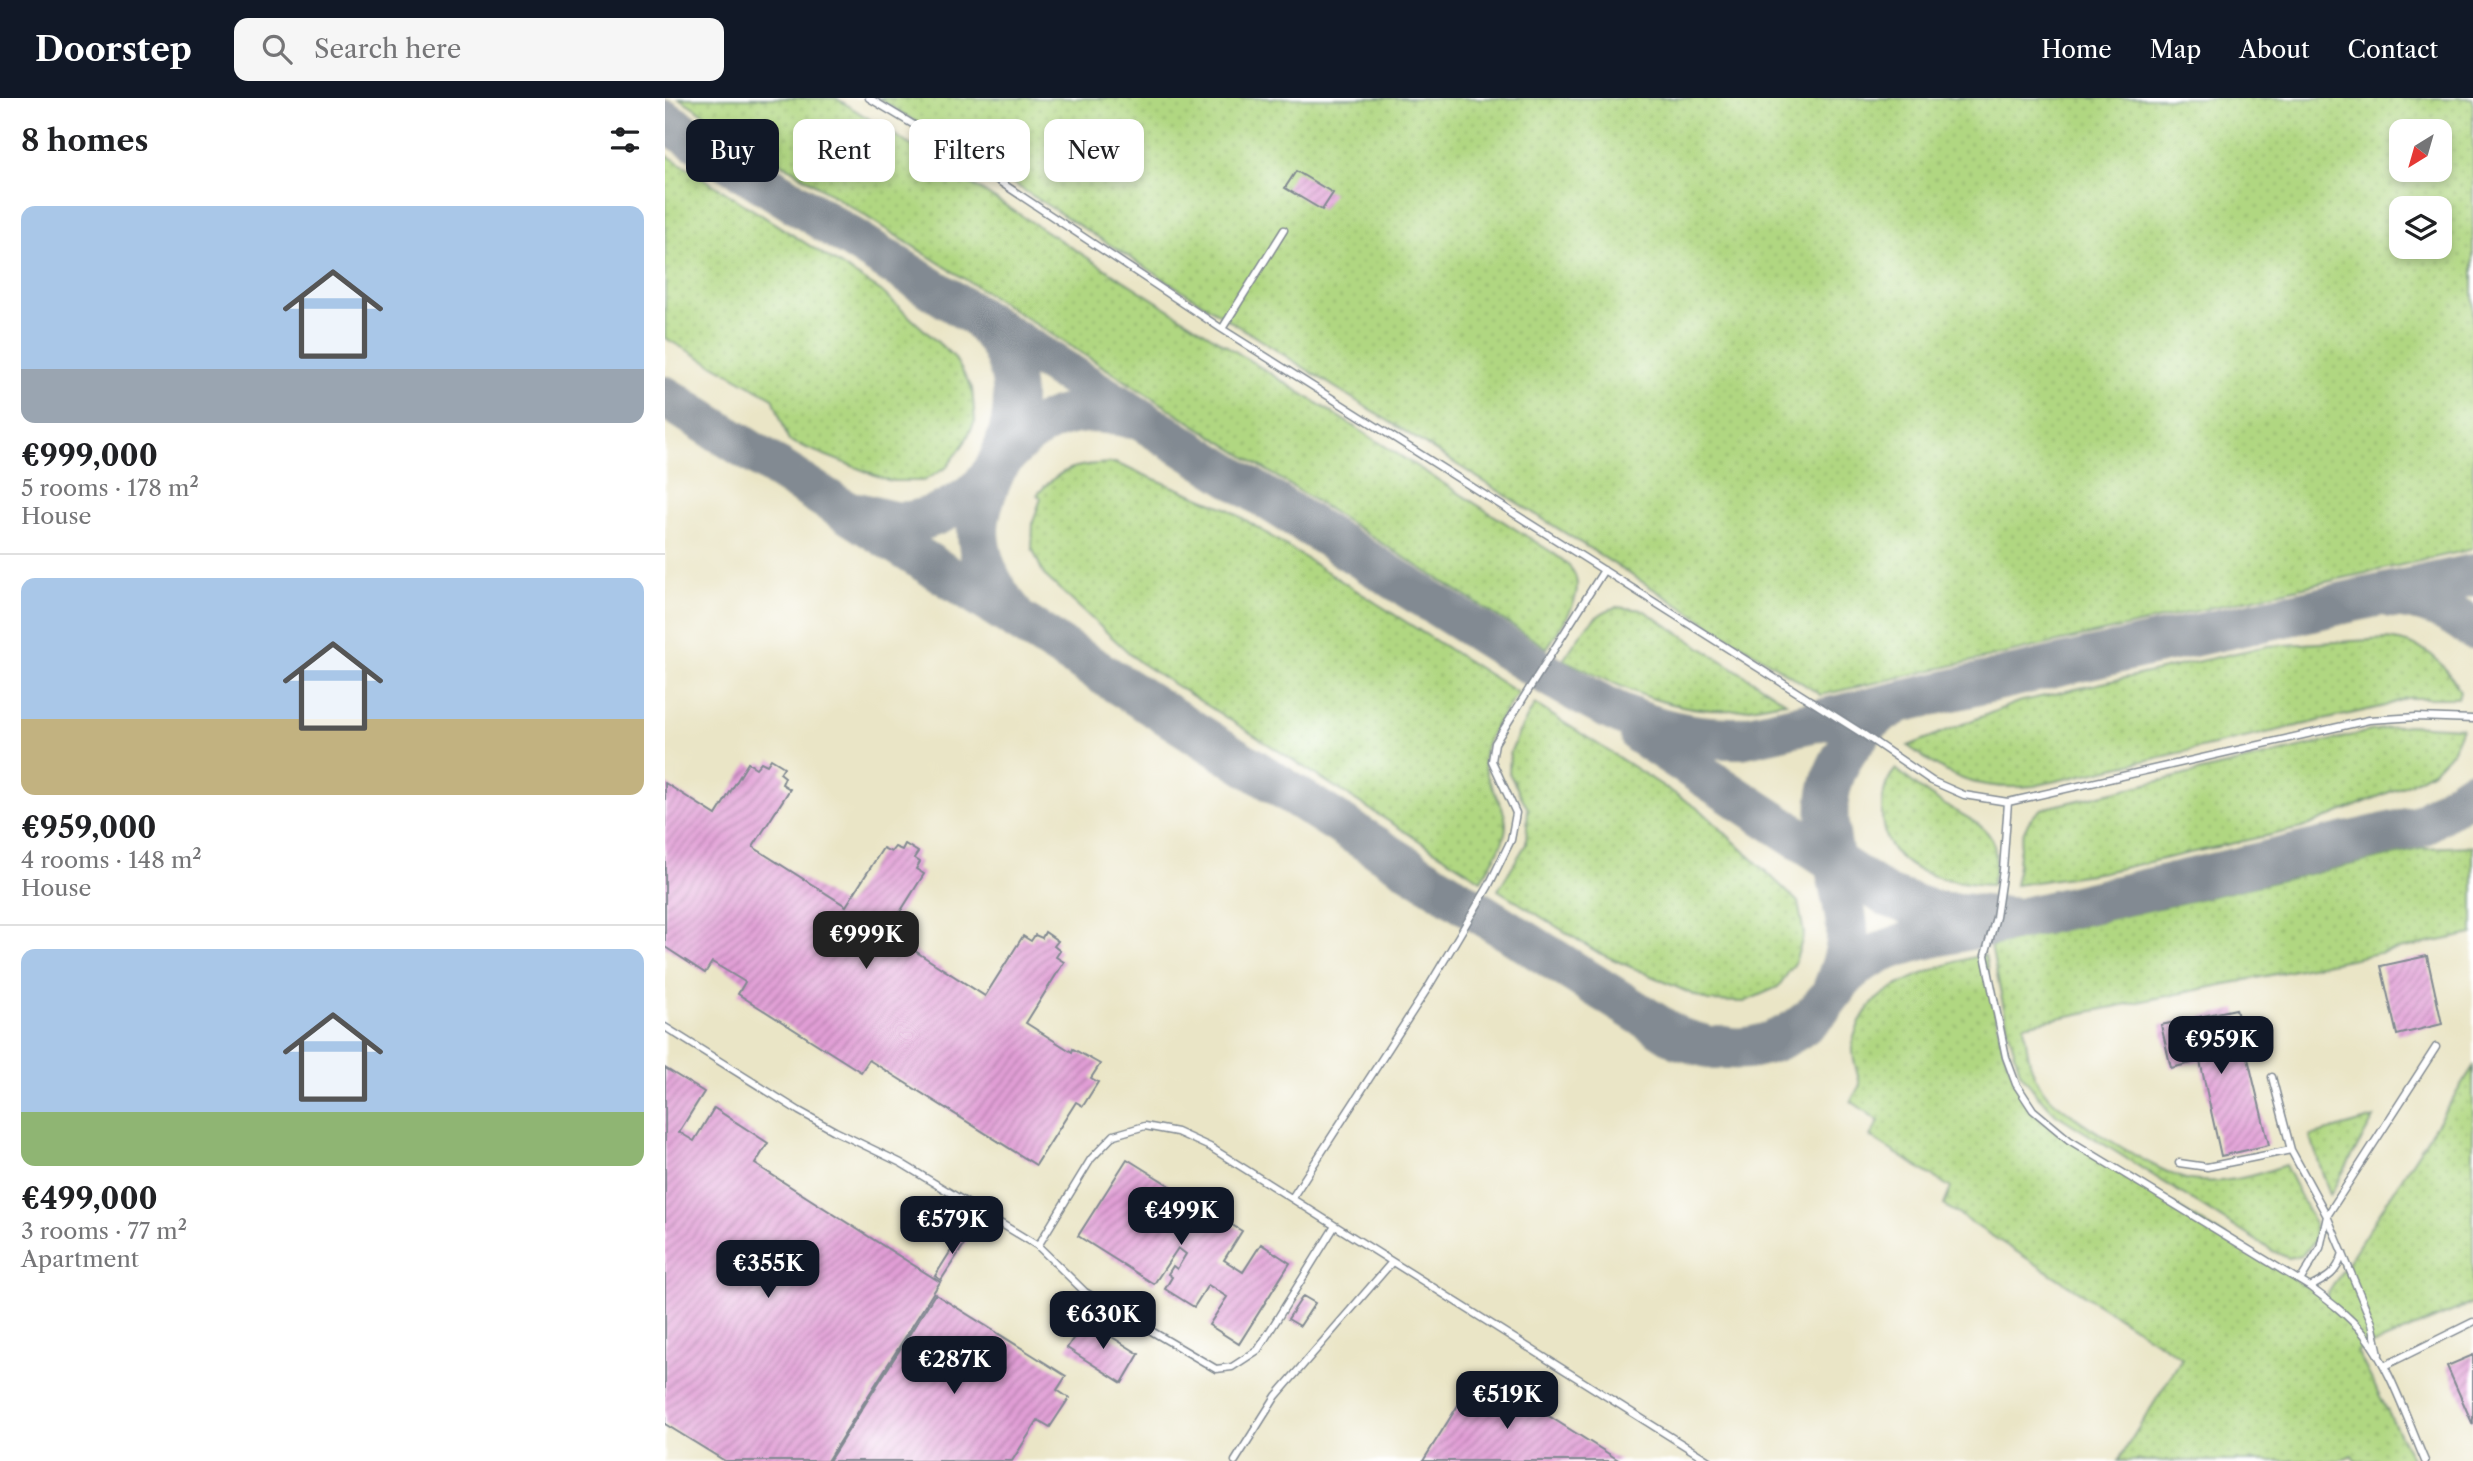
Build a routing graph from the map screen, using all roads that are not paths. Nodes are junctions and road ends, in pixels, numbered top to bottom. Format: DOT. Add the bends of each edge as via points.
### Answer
graph roads {
  1 [pos="869,98"];
  2 [pos="1284,230"];
  3 [pos="1222,329"];
  4 [pos="1604,570"];
  5 [pos="2473,719"];
  6 [pos="2008,802"];
  7 [pos="665,1027"];
  8 [pos="2436,1047"];
  9 [pos="2271,1077"];
  10 [pos="2291,1150"];
  11 [pos="2179,1163"];
  12 [pos="1292,1198"];
  13 [pos="2327,1216"];
  14 [pos="1335,1226"];
  15 [pos="1038,1245"];
  16 [pos="2343,1253"];
  17 [pos="1392,1262"];
  18 [pos="2300,1280"];
  19 [pos="2310,1287"];
  20 [pos="2473,1322"];
  21 [pos="2382,1363"];
  22 [pos="1235,1461"];
  23 [pos="1709,1461"];
  24 [pos="2425,1461"];
  1 -- 3 [label="lane"];
  2 -- 3 [label="lane"];
  3 -- 4 [label="lane"];
  4 -- 6 [label="lane" via="1932,781 1964,795"];
  4 -- 12 [label="lane" via="1495,743 1492,761 1516,813 1511,839 1488,887"];
  5 -- 6 [label="lane" via="2369,720"];
  6 -- 18 [label="lane" via="1996,917 1985,955 2016,1084 2033,1110 2069,1140"];
  7 -- 15 [label="lane" via="799,1111 901,1163"];
  8 -- 13 [label="lane"];
  9 -- 10 [label="lane"];
  10 -- 11 [label="lane" via="2207,1167"];
  10 -- 13 [label="lane"];
  12 -- 14 [label="lane"];
  12 -- 15 [label="lane" via="1210,1147 1177,1132 1145,1126 1114,1135 1091,1159"];
  13 -- 16 [label="lane"];
  13 -- 18 [label="lane" via="2320,1248"];
  14 -- 15 [label="lane" via="1258,1350 1232,1367 1216,1368 1085,1292"];
  14 -- 17 [label="lane"];
  16 -- 19 [label="lane" via="2329,1278"];
  16 -- 21 [label="lane" via="2372,1323"];
  17 -- 22 [label="lane" via="1276,1396"];
  17 -- 23 [label="lane"];
  18 -- 19 [label="lane"];
  19 -- 21 [label="lane" via="2344,1313"];
  20 -- 21 [label="lane"];
  21 -- 24 [label="lane"];
}
